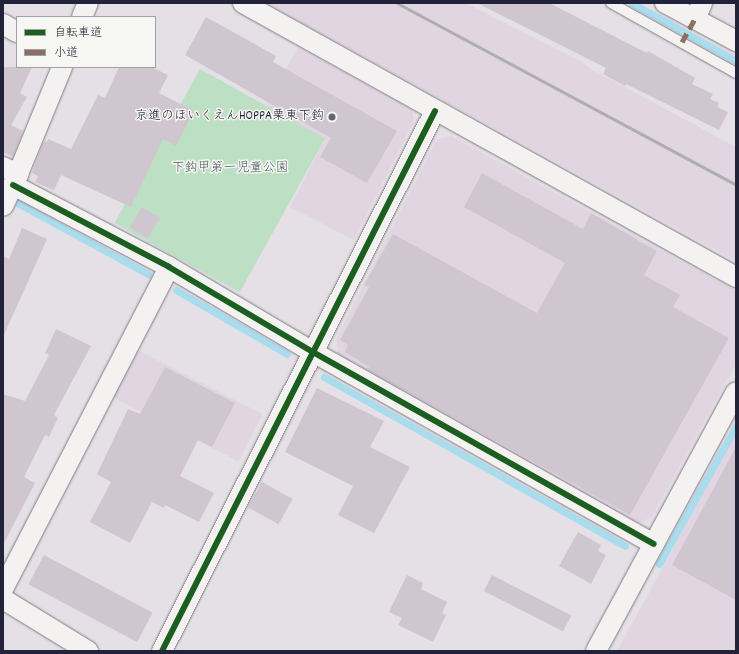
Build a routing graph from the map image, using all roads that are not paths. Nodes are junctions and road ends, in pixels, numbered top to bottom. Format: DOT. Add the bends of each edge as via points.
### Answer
graph roads {
  1 [pos="88,3"];
  2 [pos="243,3"];
  3 [pos="612,3"];
  4 [pos="665,3"];
  5 [pos="698,11"];
  6 [pos="82,16"];
  7 [pos="3,24"];
  8 [pos="16,31"];
  9 [pos="736,41"];
  10 [pos="62,68"];
  11 [pos="736,73"];
  12 [pos="435,111"];
  13 [pos="11,175"];
  14 [pos="3,206"];
  15 [pos="169,267"];
  16 [pos="736,277"];
  17 [pos="314,352"];
  18 [pos="736,392"];
  19 [pos="654,544"];
  20 [pos="3,589"];
  21 [pos="3,599"];
  22 [pos="88,651"];
  23 [pos="162,651"];
  24 [pos="596,651"];
  1 -- 6 [label="street"];
  2 -- 12 [label="street"];
  3 -- 11 [label="lane"];
  4 -- 5 [label="street"];
  5 -- 9 [label="street"];
  7 -- 8 [label="street"];
  10 -- 13 [label="street"];
  12 -- 16 [label="street"];
  12 -- 17 [label="street"];
  13 -- 14 [label="street"];
  13 -- 15 [label="street"];
  15 -- 17 [label="street"];
  15 -- 20 [label="street"];
  17 -- 19 [label="street"];
  17 -- 23 [label="street"];
  18 -- 19 [label="street"];
  19 -- 24 [label="street"];
  21 -- 22 [label="street"];
}
